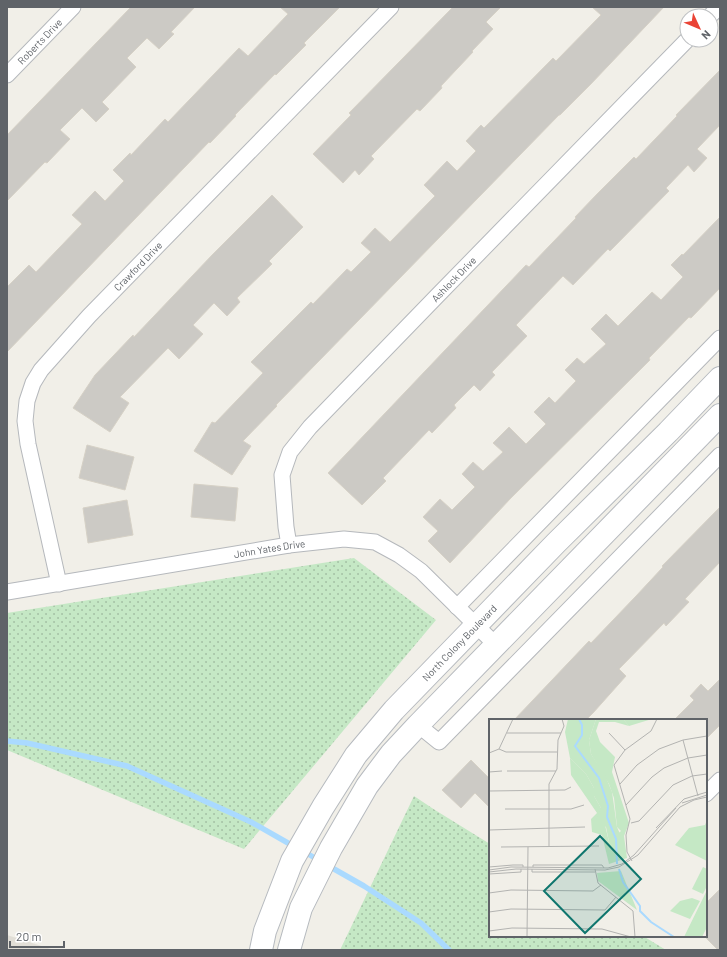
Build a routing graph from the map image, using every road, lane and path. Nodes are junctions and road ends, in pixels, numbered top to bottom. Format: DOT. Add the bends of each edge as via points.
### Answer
graph roads {
  1 [pos="73,7"];
  2 [pos="391,7"];
  3 [pos="679,48"];
  4 [pos="7,75"];
  5 [pos="720,338"];
  6 [pos="720,378"];
  7 [pos="720,415"];
  8 [pos="720,455"];
  9 [pos="289,545"];
  10 [pos="59,584"];
  11 [pos="7,592"];
  12 [pos="457,607"];
  13 [pos="475,626"];
  14 [pos="496,645"];
  15 [pos="418,725"];
  16 [pos="720,780"];
  17 [pos="707,793"];
  18 [pos="261,950"];
  19 [pos="288,950"];
  1 -- 4 [label="street, Roberts Drive"];
  2 -- 10 [label="street, Crawford Drive" via="89,316 41,370 33,383 27,401 25,421"];
  3 -- 9 [label="street, Ashlock Drive" via="310,427 290,452 282,475"];
  5 -- 12 [label="street"];
  6 -- 13 [label="main road, North Colony Boulevard"];
  7 -- 14 [label="main road"];
  8 -- 15 [label="street" via="439,742"];
  9 -- 10 [label="street, John Yates Drive"];
  9 -- 12 [label="street, John Yates Drive" via="344,539 375,542 421,571"];
  10 -- 11 [label="street, John Yates Drive"];
  12 -- 13 [label="street, John Yates Drive"];
  13 -- 14 [label="street, John Yates Drive"];
  13 -- 18 [label="main road, North Colony Boulevard" via="394,710 356,755 292,861 265,931"];
  14 -- 15 [label="main road"];
  15 -- 19 [label="main road" via="391,754 367,786 301,908"];
  16 -- 17 [label="street"];
}
